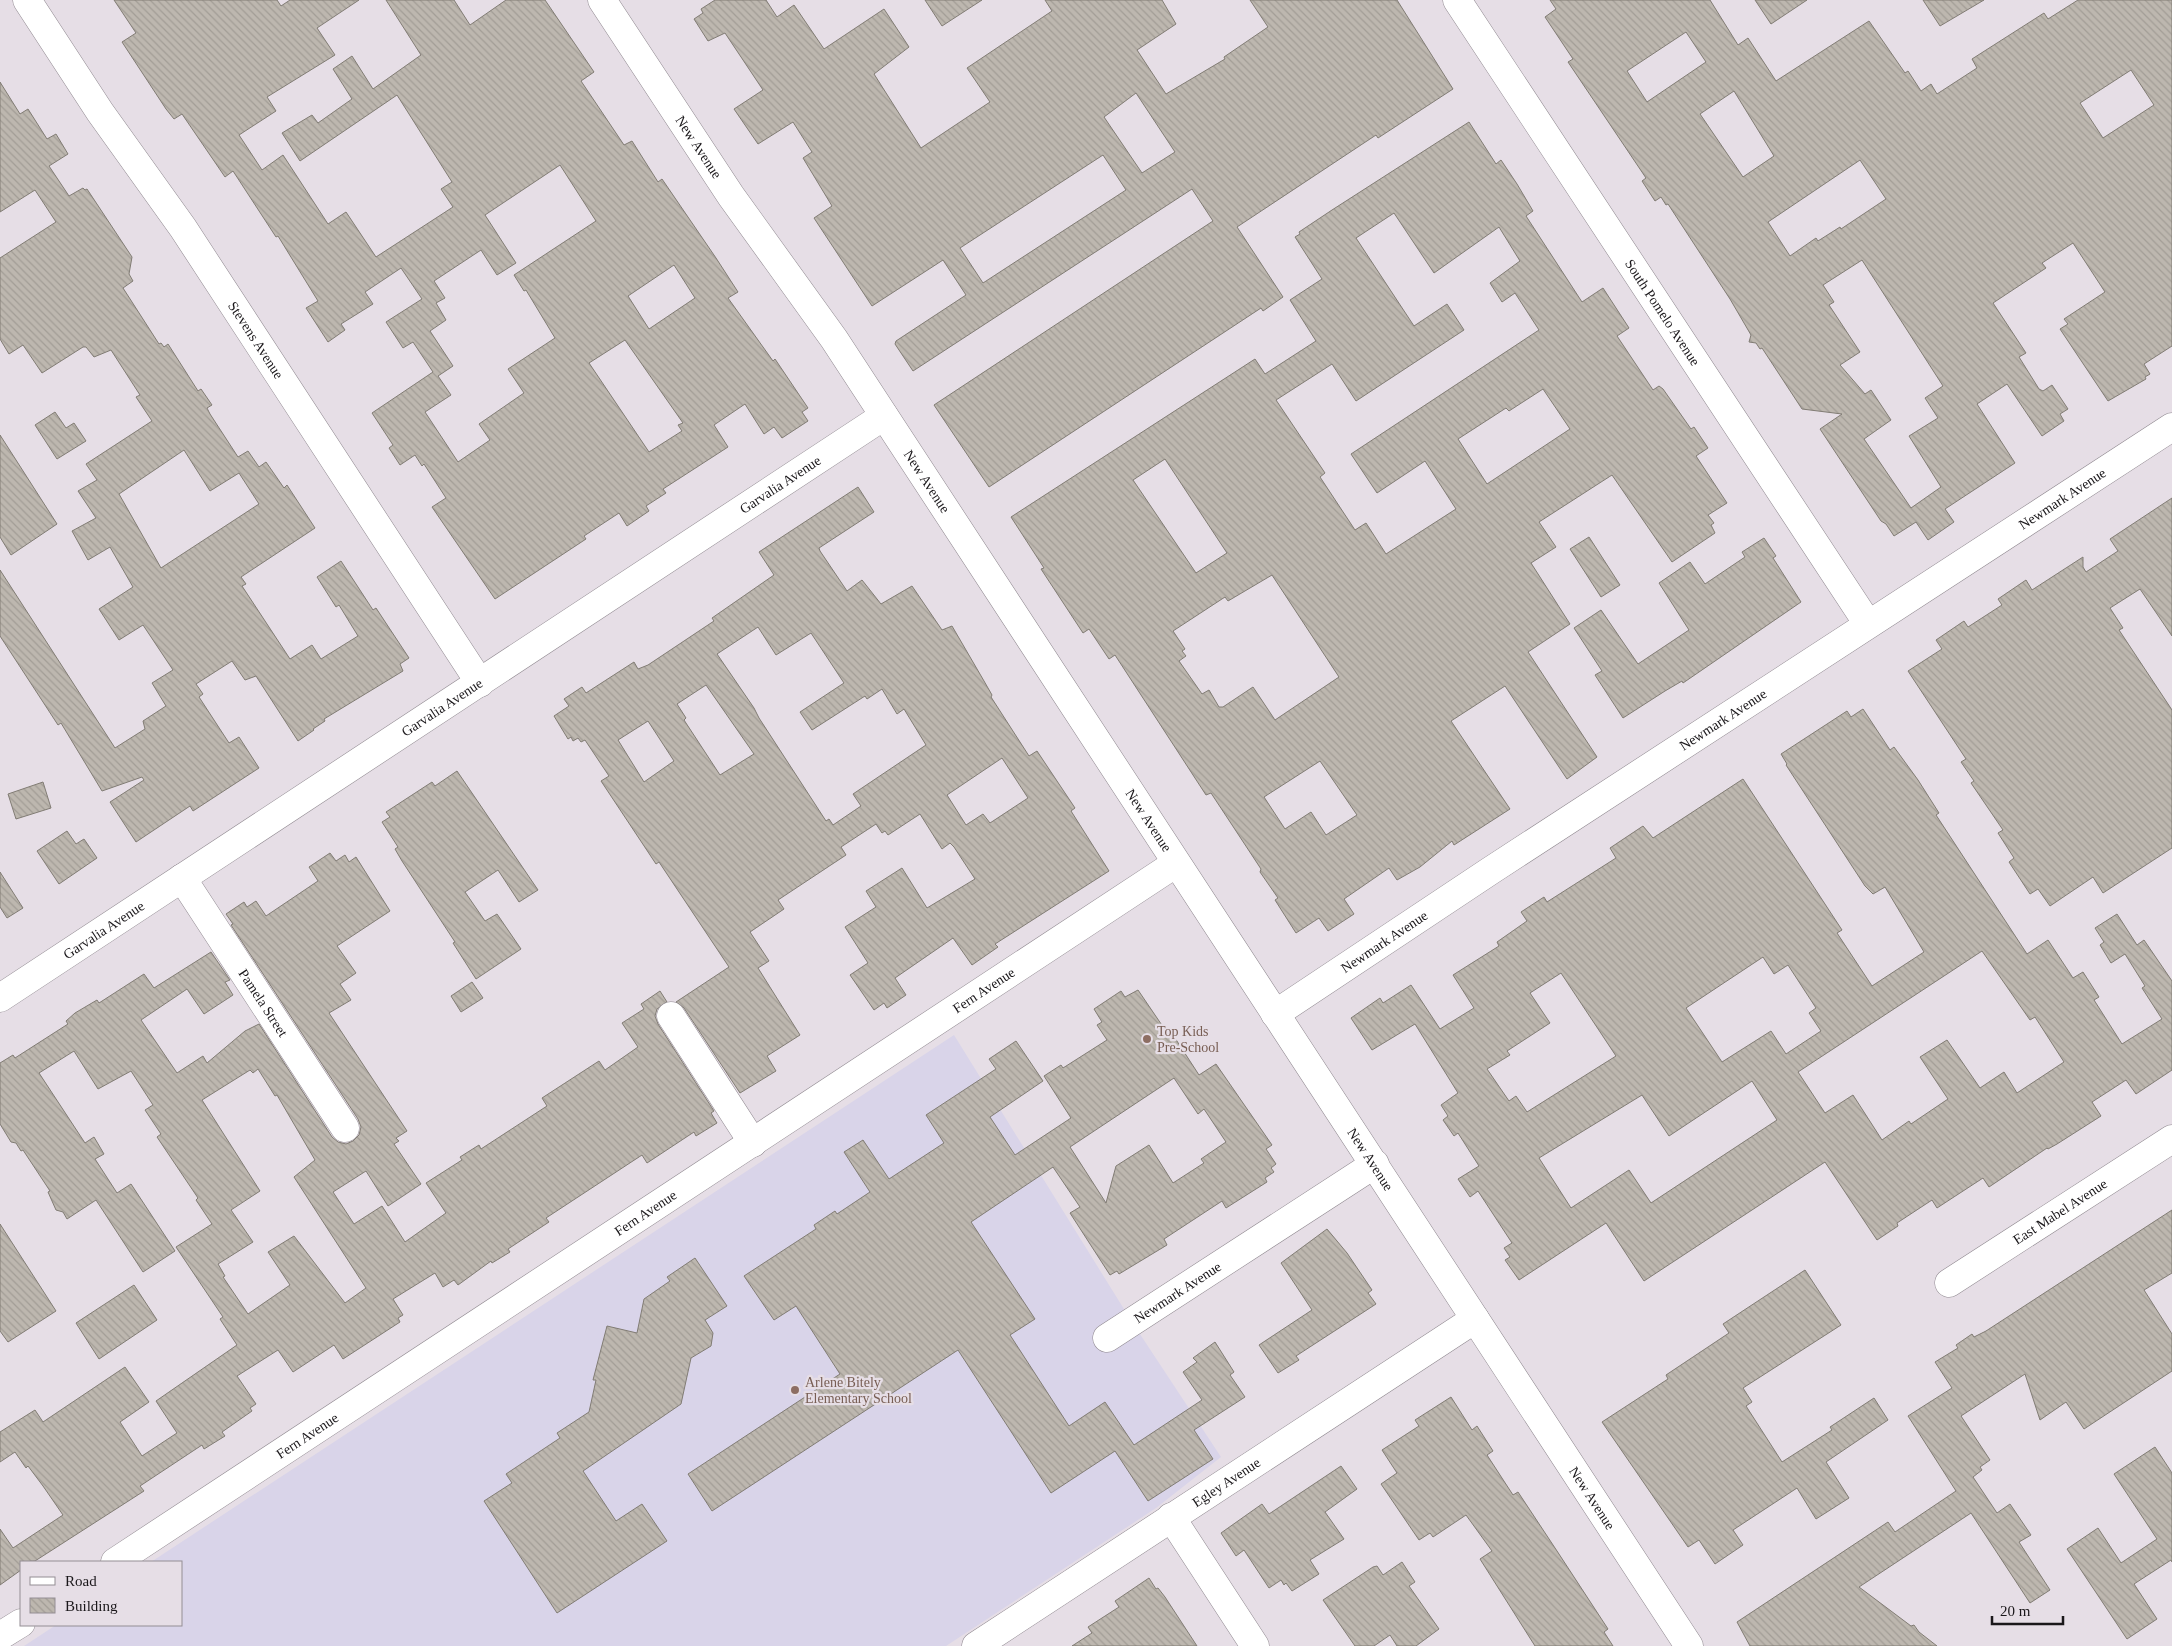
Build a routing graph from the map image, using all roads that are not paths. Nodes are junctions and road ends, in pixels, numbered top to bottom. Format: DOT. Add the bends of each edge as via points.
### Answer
graph roads {
  1 [pos="27,0"];
  2 [pos="602,0"];
  3 [pos="1458,0"];
  4 [pos="884,416"];
  5 [pos="2172,427"];
  6 [pos="1868,624"];
  7 [pos="480,683"];
  8 [pos="1176,864"];
  9 [pos="182,878"];
  10 [pos="0,998"];
  11 [pos="1275,1014"];
  12 [pos="671,1016"];
  13 [pos="345,1128"];
  14 [pos="2172,1139"];
  15 [pos="753,1143"];
  16 [pos="1375,1164"];
  17 [pos="1949,1283"];
  18 [pos="1475,1318"];
  19 [pos="1107,1338"];
  20 [pos="1171,1518"];
  21 [pos="116,1561"];
  22 [pos="20,1624"];
  23 [pos="0,1636"];
  24 [pos="976,1646"];
  25 [pos="1255,1646"];
  26 [pos="1689,1646"];
  1 -- 7 [label="street, Stevens Avenue" via="100,112 183,228"];
  2 -- 4 [label="street, New Avenue" via="731,196 834,339"];
  3 -- 6 [label="street, South Pomelo Avenue"];
  4 -- 7 [label="street, Garvalia Avenue"];
  4 -- 8 [label="street, New Avenue"];
  5 -- 6 [label="street, Newmark Avenue"];
  6 -- 11 [label="street, Newmark Avenue"];
  7 -- 9 [label="street, Garvalia Avenue"];
  8 -- 11 [label="street, New Avenue"];
  8 -- 15 [label="street, Fern Avenue"];
  9 -- 10 [label="street, Garvalia Avenue"];
  9 -- 13 [label="street, Pamela Street"];
  11 -- 16 [label="street, New Avenue"];
  12 -- 15 [label="street"];
  14 -- 17 [label="street, East Mabel Avenue"];
  15 -- 21 [label="street, Fern Avenue"];
  16 -- 18 [label="street, New Avenue"];
  16 -- 19 [label="street, Newmark Avenue"];
  18 -- 20 [label="street, Egley Avenue"];
  18 -- 26 [label="street, New Avenue"];
  20 -- 24 [label="street, Egley Avenue"];
  20 -- 25 [label="street"];
  22 -- 23 [label="street"];
}
